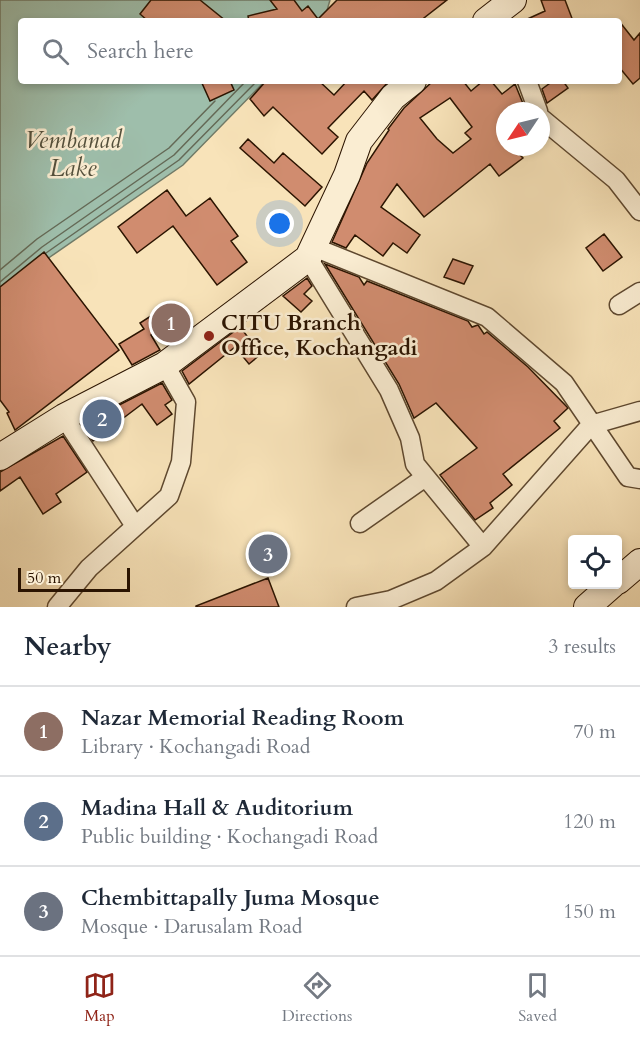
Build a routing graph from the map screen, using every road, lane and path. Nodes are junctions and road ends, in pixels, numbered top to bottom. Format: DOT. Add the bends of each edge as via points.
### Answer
graph roads {
  1 [pos="408,84"];
  2 [pos="528,84"];
  3 [pos="535,102"];
  4 [pos="550,126"];
  5 [pos="640,211"];
  6 [pos="309,252"];
  7 [pos="640,292"];
  8 [pos="619,305"];
  9 [pos="165,365"];
  10 [pos="640,411"];
  11 [pos="64,417"];
  12 [pos="591,425"];
  13 [pos="0,457"];
  14 [pos="424,478"];
  15 [pos="640,479"];
  16 [pos="360,523"];
  17 [pos="135,526"];
  18 [pos="483,547"];
  19 [pos="640,562"];
  20 [pos="622,578"];
  21 [pos="608,589"];
  22 [pos="393,604"];
  23 [pos="57,607"];
  24 [pos="356,607"];
  25 [pos="587,607"];
  1 -- 6 [label="street" via="393,97 359,141 347,175"];
  2 -- 3 [label="street"];
  4 -- 5 [label="street" via="615,180"];
  6 -- 9 [label="street"];
  6 -- 12 [label="street" via="487,316 564,383"];
  6 -- 14 [label="street" via="389,390 410,438 415,464"];
  7 -- 8 [label="street"];
  9 -- 11 [label="street"];
  9 -- 17 [label="street" via="186,402 181,462 168,496"];
  10 -- 12 [label="street"];
  11 -- 13 [label="street"];
  11 -- 17 [label="street"];
  12 -- 15 [label="street" via="628,477"];
  12 -- 18 [label="street"];
  14 -- 16 [label="street"];
  14 -- 18 [label="street"];
  17 -- 23 [label="street" via="88,568"];
  18 -- 22 [label="street" via="436,581"];
  19 -- 20 [label="street"];
  21 -- 25 [label="street"];
  22 -- 24 [label="street"];
}
